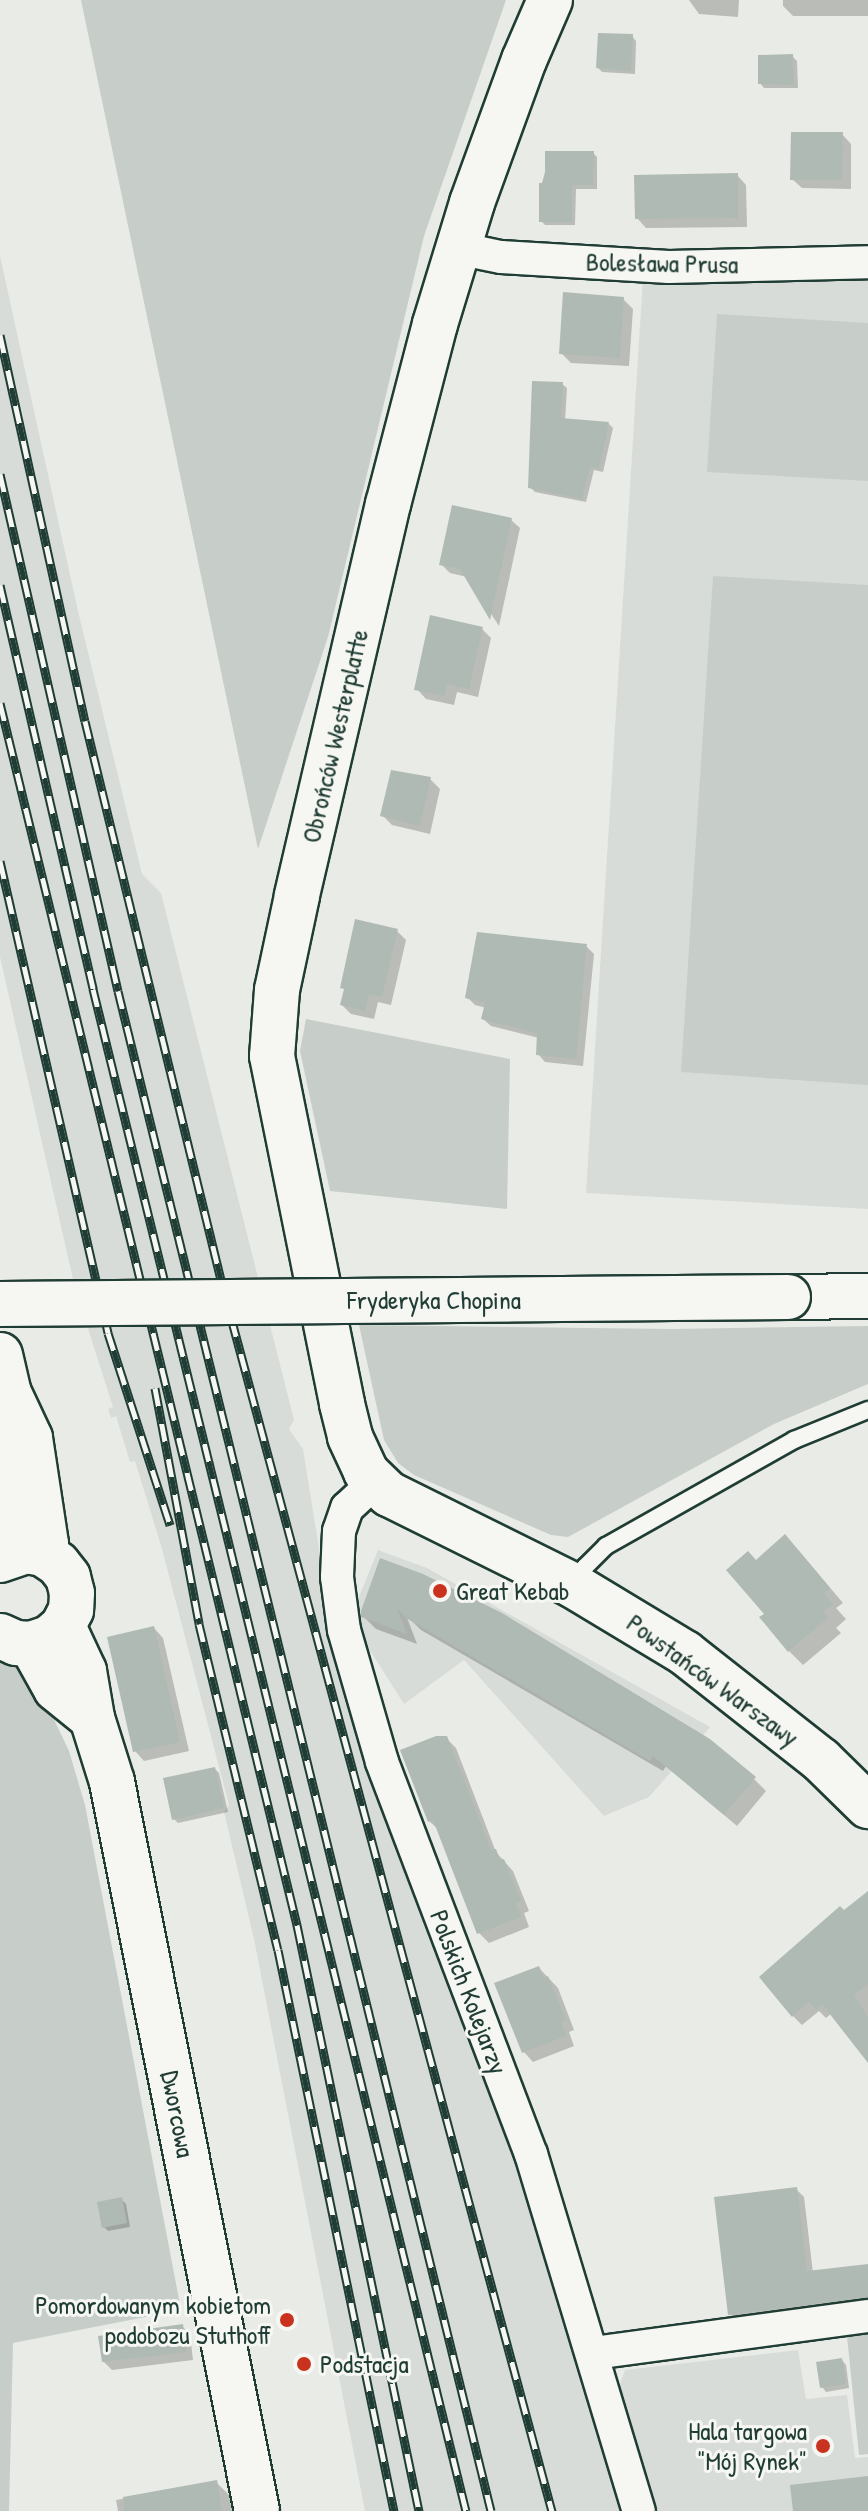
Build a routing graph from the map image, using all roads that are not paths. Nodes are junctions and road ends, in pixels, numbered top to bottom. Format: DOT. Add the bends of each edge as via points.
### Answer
graph roads {
  1 [pos="550,0"];
  2 [pos="457,248"];
  3 [pos="868,262"];
  4 [pos="868,1296"];
  5 [pos="0,1304"];
  6 [pos="4,1373"];
  7 [pos="868,1410"];
  8 [pos="375,1482"];
  9 [pos="18,1556"];
  10 [pos="574,1586"];
  11 [pos="31,1635"];
  12 [pos="864,1795"];
  13 [pos="868,2316"];
  14 [pos="594,2353"];
  15 [pos="257,2511"];
  16 [pos="639,2511"];
  1 -- 2 [label="street, Obrońców Westerplatte"];
  2 -- 3 [label="street, Bolesława Prusa" via="501,257 669,267"];
  2 -- 8 [label="street, Obrońców Westerplatte" via="388,504 297,896 272,1031 272,1056 342,1404 358,1459"];
  4 -- 5 [label="street, Fryderyka Chopina, bridge"];
  6 -- 9 [label="street" via="30,1438 46,1544"];
  7 -- 10 [label="lane" via="794,1440 606,1546"];
  8 -- 10 [label="street, Powstańców Warszawy" via="389,1494"];
  8 -- 14 [label="street, Polskich Kolejarzy" via="347,1508 339,1531 337,1577 344,1630 382,1762 531,2154"];
  9 -- 11 [label="street" via="58,1564 70,1585 71,1610"];
  10 -- 12 [label="street, Powstańców Warszawy" via="685,1653"];
  11 -- 15 [label="street, Dworcowa" via="56,1689 92,1718 112,1782"];
  13 -- 14 [label="street"];
  14 -- 16 [label="street, Polskich Kolejarzy"];
}
